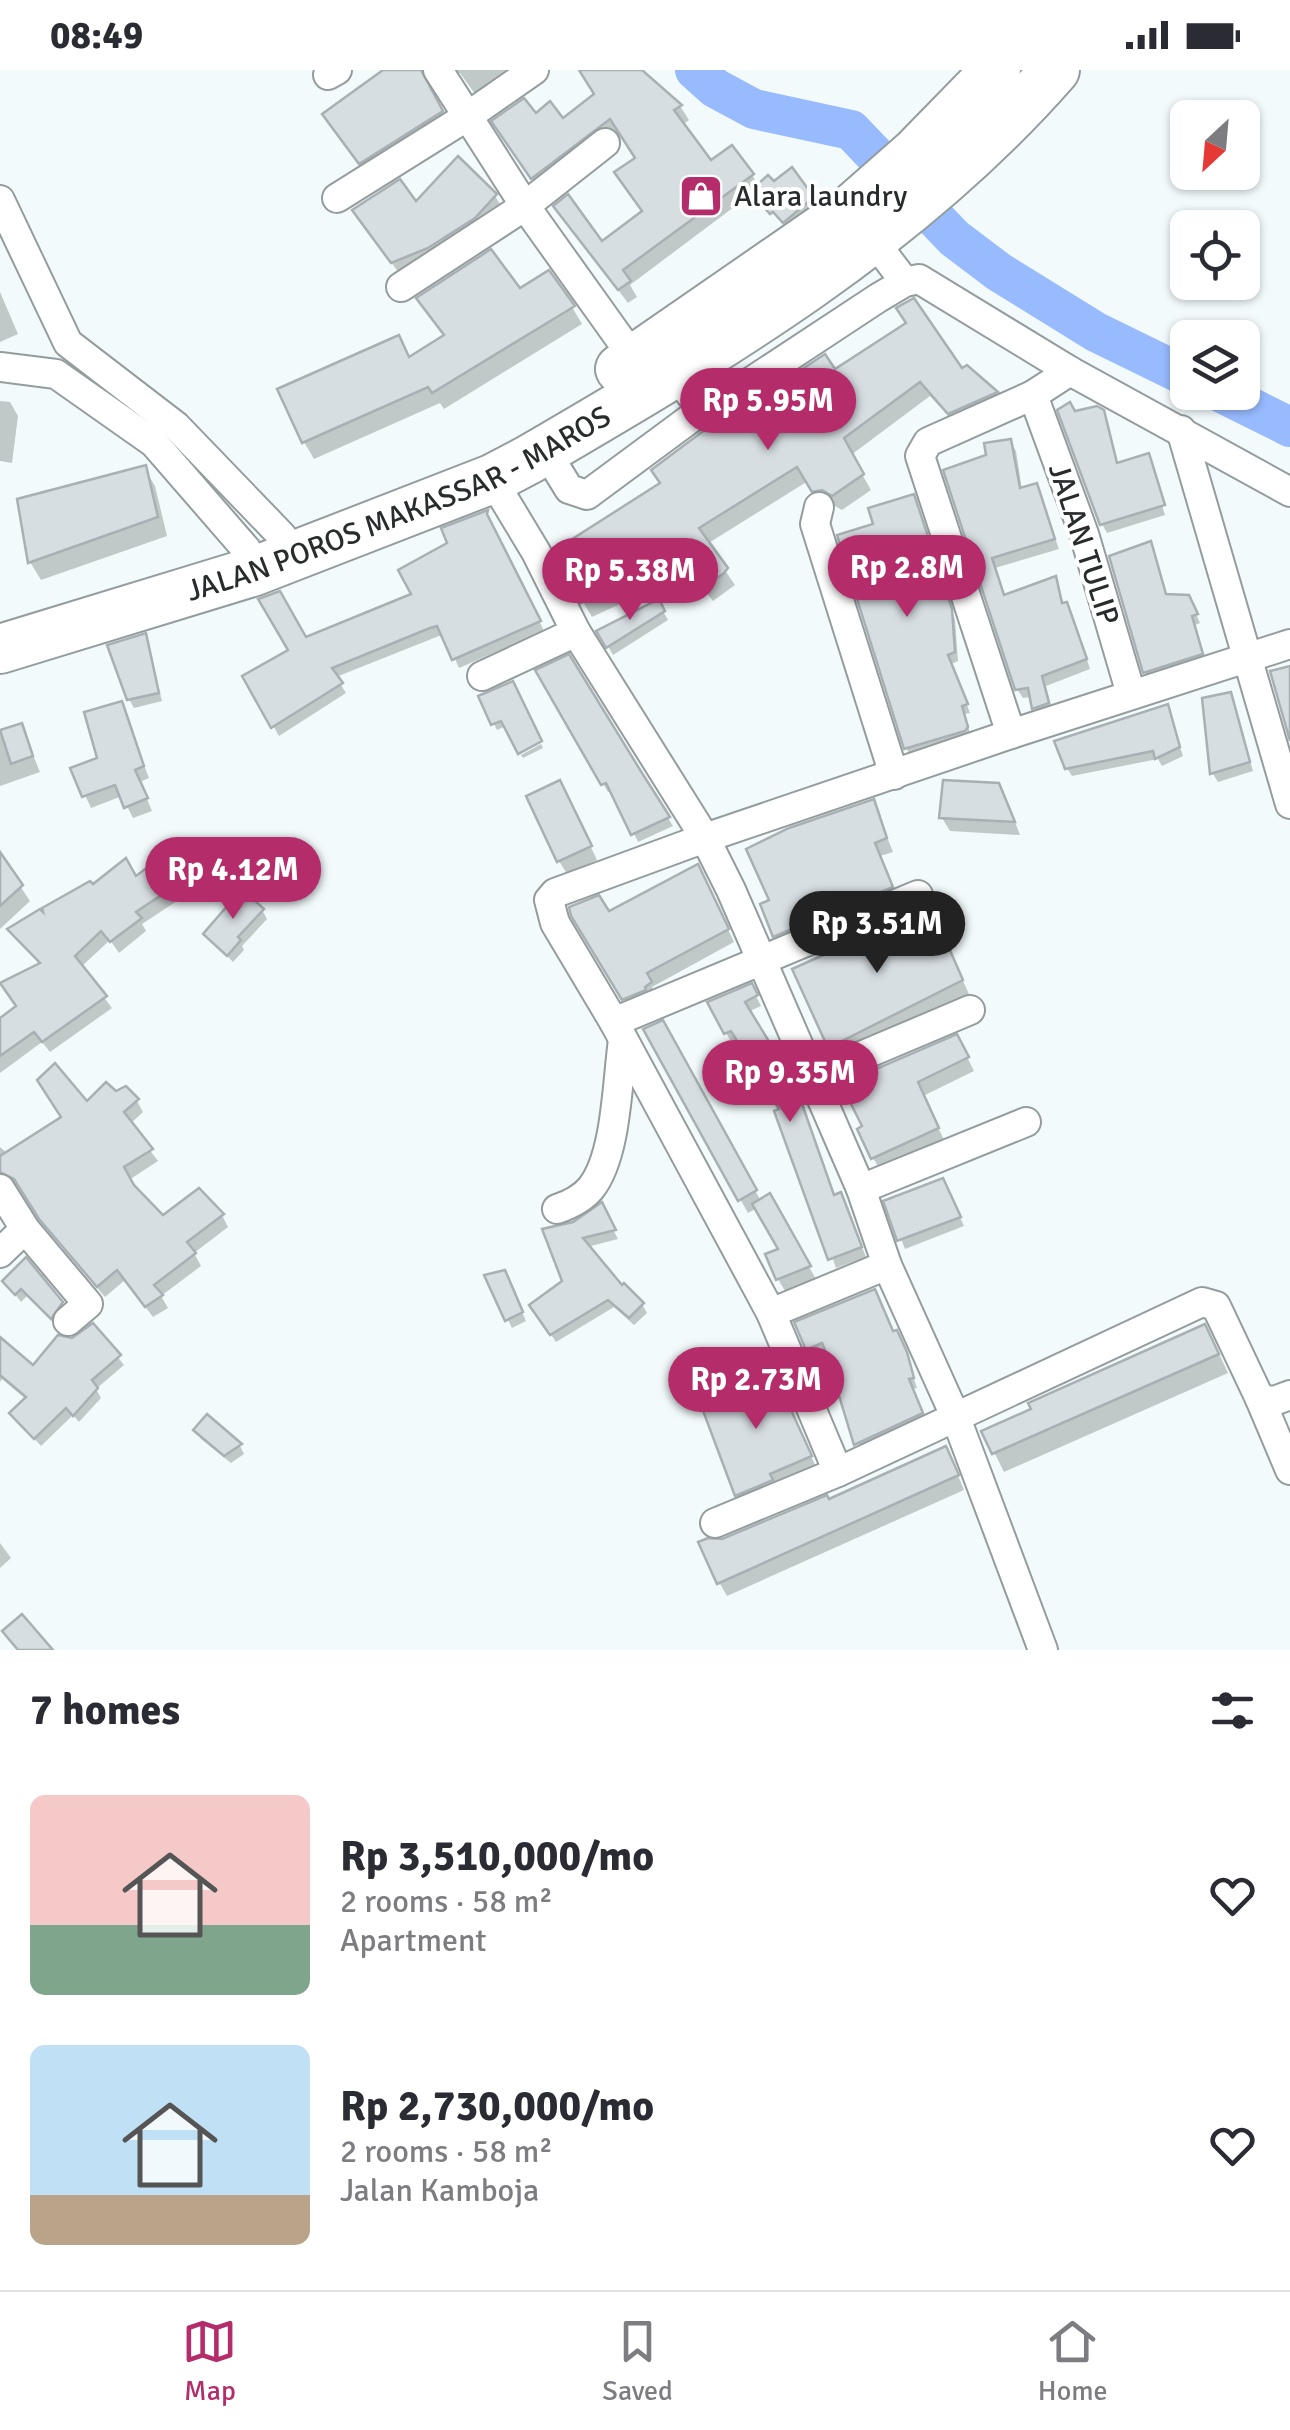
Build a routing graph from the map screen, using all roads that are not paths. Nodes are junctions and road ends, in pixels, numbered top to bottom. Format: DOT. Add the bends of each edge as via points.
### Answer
graph roads {
  1 [pos="438,70"];
  2 [pos="534,70"];
  3 [pos="1056,70"];
  4 [pos="1077,70"];
  5 [pos="1000,81"];
  6 [pos="468,116"];
  7 [pos="605,143"];
  8 [pos="337,198"];
  9 [pos="0,200"];
  10 [pos="525,206"];
  11 [pos="862,225"];
  12 [pos="905,282"];
  13 [pos="401,287"];
  14 [pos="68,342"];
  15 [pos="654,366"];
  16 [pos="0,367"];
  17 [pos="1070,370"];
  18 [pos="56,374"];
  19 [pos="1034,396"];
  20 [pos="706,408"];
  21 [pos="1181,430"];
  22 [pos="165,435"];
  23 [pos="544,450"];
  24 [pos="492,479"];
  25 [pos="1290,492"];
  26 [pos="819,508"];
  27 [pos="264,543"];
  28 [pos="0,624"];
  29 [pos="576,632"];
  30 [pos="1290,644"];
  31 [pos="0,649"];
  32 [pos="1245,656"];
  33 [pos="482,676"];
  34 [pos="1131,694"];
  35 [pos="1012,734"];
  36 [pos="894,775"];
  37 [pos="1290,804"];
  38 [pos="705,838"];
  39 [pos="918,895"];
  40 [pos="763,962"];
  41 [pos="970,1010"];
  42 [pos="619,1031"];
  43 [pos="814,1076"];
  44 [pos="1026,1122"];
  45 [pos="0,1189"];
  46 [pos="861,1189"];
  47 [pos="557,1209"];
  48 [pos="25,1228"];
  49 [pos="0,1254"];
  50 [pos="887,1265"];
  51 [pos="771,1313"];
  52 [pos="68,1321"];
  53 [pos="1290,1394"];
  54 [pos="1260,1399"];
  55 [pos="956,1418"];
  56 [pos="1290,1470"];
  57 [pos="838,1472"];
  58 [pos="715,1523"];
  59 [pos="1043,1650"];
  1 -- 6 [label="street"];
  2 -- 6 [label="street"];
  3 -- 5 [label="highway"];
  4 -- 5 [label="highway"];
  5 -- 11 [label="highway, JALAN POROS MAKASSAR - MAROS" via="930,167"];
  6 -- 8 [label="street"];
  6 -- 10 [label="street"];
  7 -- 10 [label="street"];
  9 -- 14 [label="street"];
  10 -- 13 [label="street"];
  10 -- 15 [label="street"];
  11 -- 12 [label="street"];
  11 -- 15 [label="highway, JALAN POROS MAKASSAR - MAROS" via="804,292"];
  12 -- 17 [label="street" via="928,284"];
  12 -- 20 [label="street"];
  14 -- 18 [label="street"];
  14 -- 22 [label="street"];
  15 -- 20 [label="street"];
  15 -- 23 [label="highway, JALAN POROS MAKASSAR - MAROS"];
  15 -- 27 [label="highway, JALAN POROS MAKASSAR - MAROS" via="485,451"];
  16 -- 18 [label="street"];
  17 -- 19 [label="street"];
  17 -- 21 [label="street"];
  18 -- 22 [label="street"];
  19 -- 34 [label="street, JALAN TULIP"];
  19 -- 35 [label="street" via="928,442 920,456"];
  20 -- 23 [label="street" via="587,495 569,490"];
  21 -- 25 [label="street"];
  21 -- 32 [label="street"];
  22 -- 27 [label="street"];
  22 -- 27 [label="street"];
  23 -- 24 [label="highway, JALAN POROS MAKASSAR - MAROS"];
  24 -- 29 [label="street"];
  24 -- 31 [label="highway, JALAN POROS MAKASSAR - MAROS" via="252,572"];
  26 -- 36 [label="street" via="815,524"];
  27 -- 28 [label="highway, JALAN POROS MAKASSAR - MAROS"];
  29 -- 33 [label="street"];
  29 -- 38 [label="street"];
  30 -- 32 [label="street"];
  32 -- 34 [label="street"];
  32 -- 37 [label="street"];
  34 -- 35 [label="street"];
  35 -- 36 [label="street"];
  36 -- 38 [label="street"];
  38 -- 40 [label="street"];
  38 -- 42 [label="street" via="548,900"];
  39 -- 40 [label="street"];
  40 -- 42 [label="street"];
  40 -- 43 [label="street"];
  41 -- 43 [label="street"];
  42 -- 47 [label="street" via="604,1162 591,1188"];
  42 -- 51 [label="street"];
  43 -- 46 [label="street"];
  44 -- 46 [label="street"];
  45 -- 48 [label="street"];
  46 -- 50 [label="street"];
  48 -- 49 [label="street"];
  48 -- 52 [label="street" via="88,1304"];
  50 -- 51 [label="street"];
  50 -- 55 [label="street"];
  51 -- 57 [label="street"];
  53 -- 54 [label="street"];
  54 -- 55 [label="street" via="1216,1306 1202,1302"];
  54 -- 56 [label="street"];
  55 -- 57 [label="street"];
  55 -- 59 [label="street"];
  57 -- 58 [label="street"];
}
